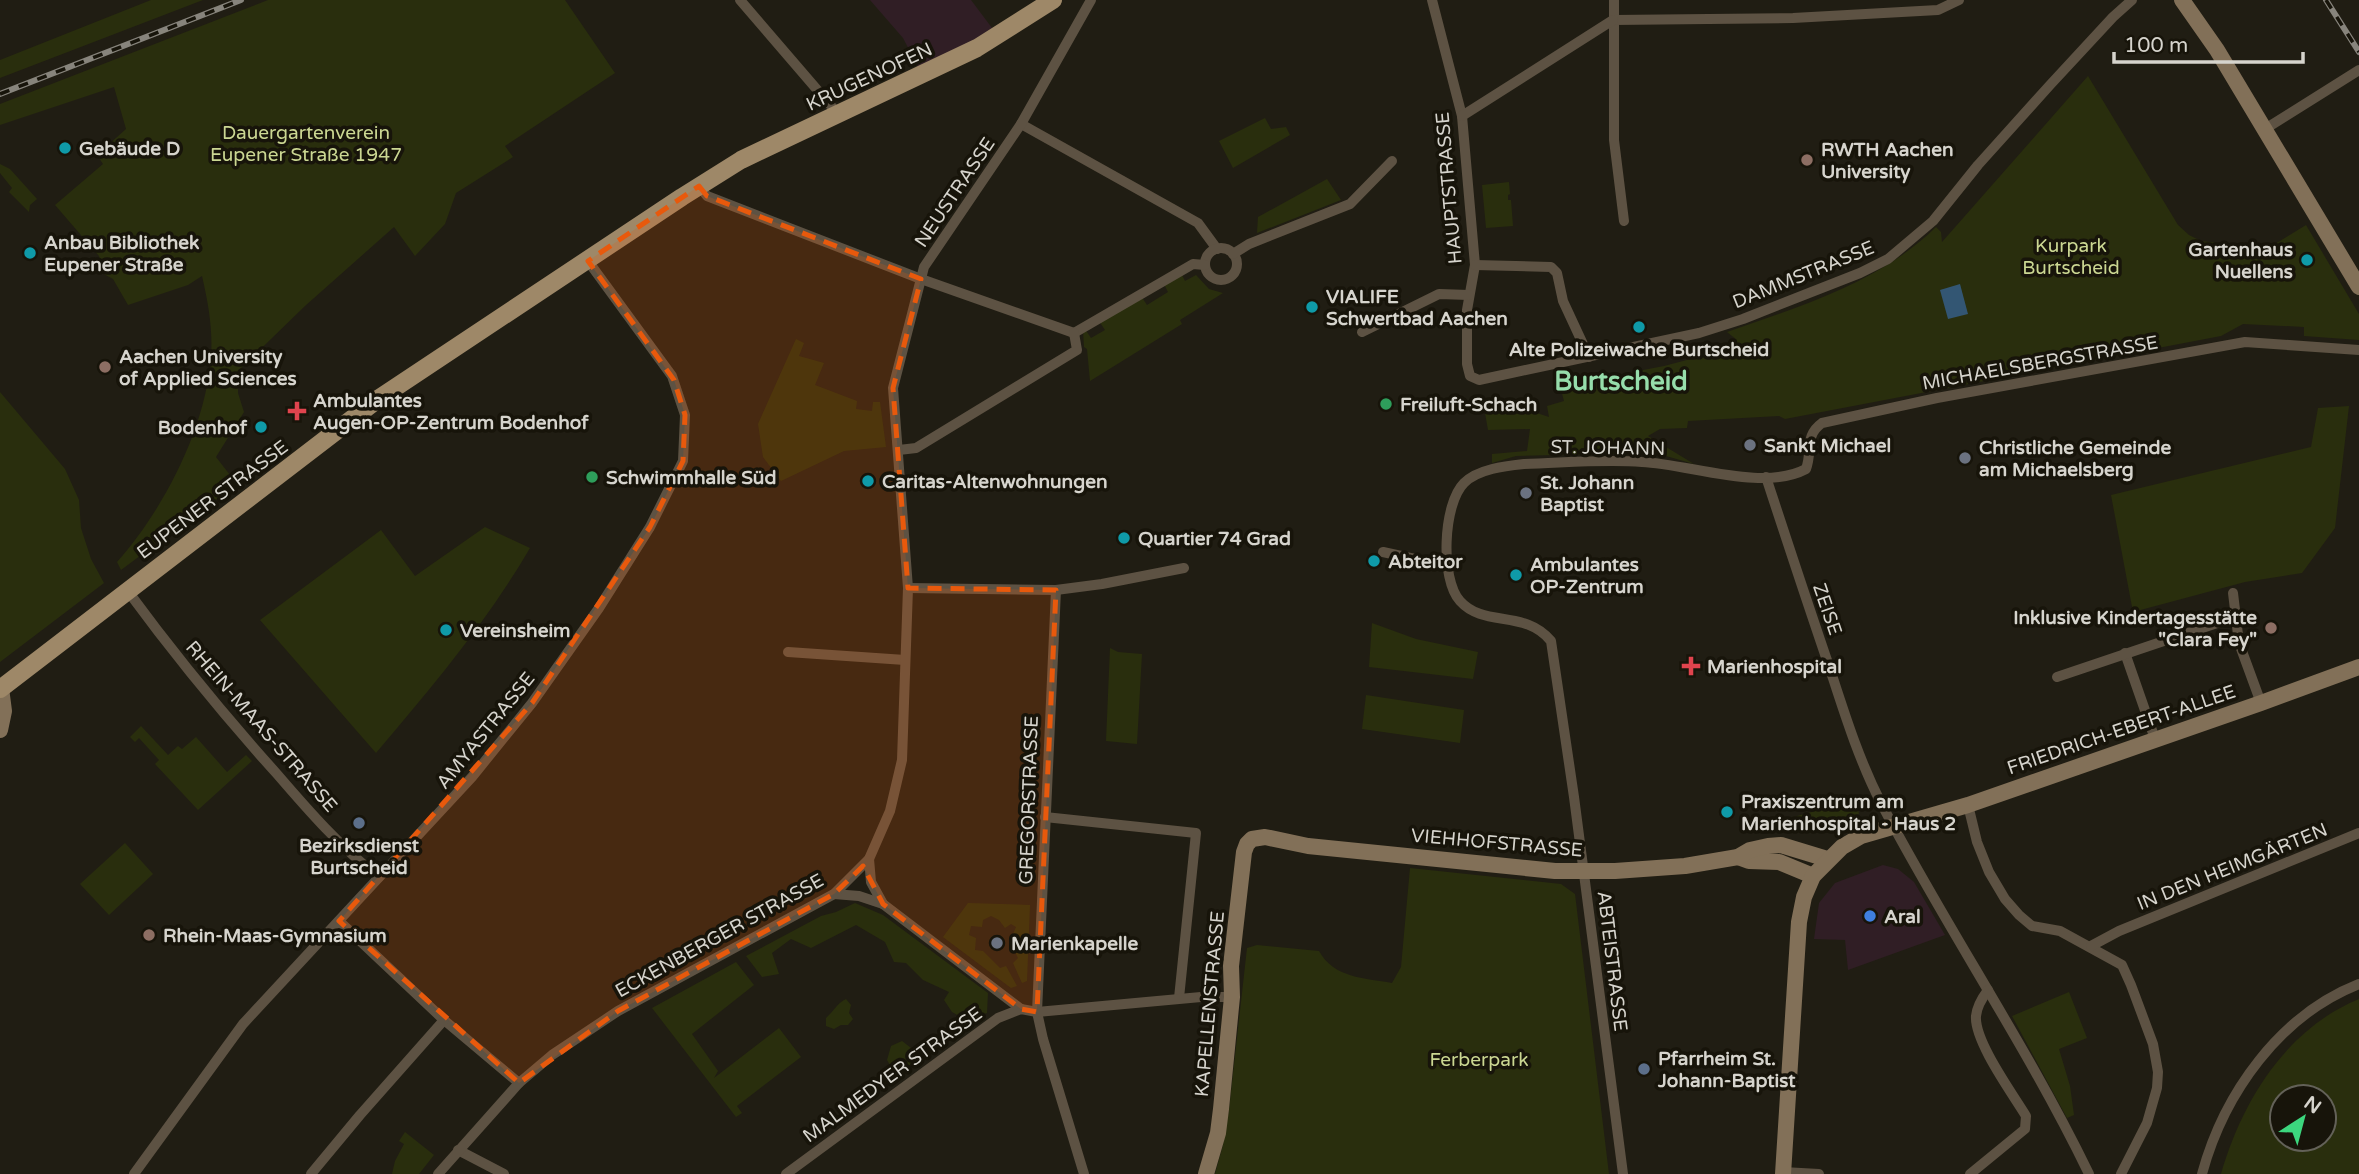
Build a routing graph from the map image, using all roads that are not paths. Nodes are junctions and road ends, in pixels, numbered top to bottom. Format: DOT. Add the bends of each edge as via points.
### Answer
graph roads {
  1 [pos="740,0"];
  2 [pos="1053,0"];
  3 [pos="1091,0"];
  4 [pos="1432,0"];
  5 [pos="1614,0"];
  6 [pos="1959,0"];
  7 [pos="2132,0"];
  8 [pos="2182,0"];
  9 [pos="1613,20"];
  10 [pos="2359,70"];
  11 [pos="838,114"];
  12 [pos="1462,116"];
  13 [pos="1021,124"];
  14 [pos="2265,130"];
  15 [pos="1392,161"];
  16 [pos="699,186"];
  17 [pos="1624,221"];
  18 [pos="1217,249"];
  19 [pos="1233,254"];
  20 [pos="588,261"];
  21 [pos="1205,265"];
  22 [pos="1475,265"];
  23 [pos="922,279"];
  24 [pos="2359,287"];
  25 [pos="1469,295"];
  26 [pos="1362,332"];
  27 [pos="1074,333"];
  28 [pos="2359,350"];
  29 [pos="1589,357"];
  30 [pos="1470,376"];
  31 [pos="899,450"];
  32 [pos="1766,477"];
  33 [pos="1383,552"];
  34 [pos="1447,566"];
  35 [pos="1184,568"];
  36 [pos="908,588"];
  37 [pos="127,590"];
  38 [pos="1056,590"];
  39 [pos="2233,593"];
  40 [pos="2235,617"];
  41 [pos="788,652"];
  42 [pos="2125,653"];
  43 [pos="905,660"];
  44 [pos="2359,667"];
  45 [pos="2057,677"];
  46 [pos="1,689"];
  47 [pos="2261,703"];
  48 [pos="0,730"];
  49 [pos="2154,739"];
  50 [pos="1968,805"];
  51 [pos="1045,817"];
  52 [pos="1895,827"];
  53 [pos="2359,833"];
  54 [pos="1252,839"];
  55 [pos="1738,857"];
  56 [pos="869,859"];
  57 [pos="1827,859"];
  58 [pos="1584,872"];
  59 [pos="1812,876"];
  60 [pos="379,877"];
  61 [pos="834,894"];
  62 [pos="883,904"];
  63 [pos="339,921"];
  64 [pos="2091,946"];
  65 [pos="2359,984"];
  66 [pos="1988,990"];
  67 [pos="1179,998"];
  68 [pos="1232,998"];
  69 [pos="1021,1009"];
  70 [pos="1037,1012"];
  71 [pos="444,1020"];
  72 [pos="519,1083"];
  73 [pos="458,1150"];
  74 [pos="1783,1173"];
  75 [pos="134,1174"];
  76 [pos="312,1174"];
  77 [pos="438,1174"];
  78 [pos="504,1174"];
  79 [pos="786,1174"];
  80 [pos="1084,1174"];
  81 [pos="1206,1174"];
  82 [pos="1623,1174"];
  83 [pos="1819,1174"];
  84 [pos="1970,1174"];
  85 [pos="2089,1174"];
  86 [pos="2122,1174"];
  87 [pos="2202,1174"];
  1 -- 11 [label="street"];
  2 -- 11 [label="main road, KRUGENOFEN" via="977,48"];
  3 -- 13 [label="street, NEUSTRASSE"];
  4 -- 12 [label="street, HAUPTSTRASSE"];
  5 -- 9 [label="street"];
  6 -- 9 [label="street" via="1938,10 1793,18"];
  7 -- 29 [label="street, DAMMSTRASSE" via="2033,104 1933,220 1888,259 1723,325"];
  8 -- 14 [label="main road"];
  9 -- 12 [label="street"];
  9 -- 17 [label="street" via="1614,140"];
  10 -- 14 [label="street"];
  11 -- 16 [label="main road, KRUGENOFEN" via="741,160"];
  12 -- 22 [label="street, HAUPTSTRASSE"];
  13 -- 18 [label="street" via="1198,223"];
  13 -- 23 [label="street, NEUSTRASSE" via="925,267"];
  14 -- 24 [label="main road"];
  15 -- 19 [label="street" via="1350,204"];
  16 -- 20 [label="main road, EUPENER STRASSE"];
  16 -- 23 [label="street" via="707,196"];
  18 -- 19 [label="street"];
  18 -- 21 [label="street" via="1208,255"];
  19 -- 21 [label="street" via="1236,269 1226,279 1212,277"];
  20 -- 37 [label="main road, EUPENER STRASSE" via="379,399"];
  20 -- 60 [label="street, AMYASTRASSE" via="674,380 685,415 682,461 650,527 532,703"];
  21 -- 27 [label="street" via="1193,264"];
  22 -- 25 [label="street, HAUPTSTRASSE"];
  22 -- 29 [label="street" via="1551,267"];
  23 -- 27 [label="street"];
  23 -- 31 [label="street, NEUSTRASSE" via="893,388"];
  25 -- 26 [label="street" via="1440,294"];
  25 -- 30 [label="street, HAUPTSTRASSE"];
  27 -- 31 [label="street" via="1077,350 916,448"];
  28 -- 32 [label="street, MICHAELSBERGSTRASSE" via="2234,344 1937,398 1822,423 1810,437 1806,469 1796,475"];
  29 -- 30 [label="street, DAMMSTRASSE" via="1492,379"];
  31 -- 36 [label="street, NEUSTRASSE"];
  32 -- 34 [label="street, ST. JOHANN" via="1643,462 1524,464 1491,470 1475,475 1456,492"];
  32 -- 52 [label="street, ZEISE" via="1854,745"];
  33 -- 34 [label="street"];
  34 -- 58 [label="street, ABTEISTRASSE" via="1458,599 1471,611 1531,624 1551,641"];
  35 -- 38 [label="street"];
  36 -- 38 [label="street"];
  36 -- 43 [label="street, ECKENBERGER STRASSE"];
  37 -- 46 [label="main road, EUPENER STRASSE"];
  37 -- 60 [label="street, RHEIN-MAAS-STRASSE" via="240,733 305,806"];
  38 -- 51 [label="street, GREGORSTRASSE"];
  39 -- 40 [label="street"];
  40 -- 42 [label="street"];
  40 -- 47 [label="street" via="2239,643"];
  41 -- 43 [label="street"];
  42 -- 45 [label="street"];
  42 -- 49 [label="street"];
  43 -- 56 [label="street, ECKENBERGER STRASSE" via="902,760 890,811"];
  44 -- 47 [label="main road, FRIEDRICH-EBERT-ALLEE"];
  46 -- 48 [label="main road" via="4,711"];
  47 -- 49 [label="main road, FRIEDRICH-EBERT-ALLEE"];
  49 -- 50 [label="main road, FRIEDRICH-EBERT-ALLEE"];
  50 -- 52 [label="main road, FRIEDRICH-EBERT-ALLEE"];
  50 -- 64 [label="street" via="1977,842 2005,899 2032,926 2060,931"];
  51 -- 67 [label="street, KAPELLENSTRASSE" via="1196,833"];
  51 -- 70 [label="street, GREGORSTRASSE"];
  52 -- 57 [label="main road, FRIEDRICH-EBERT-ALLEE" via="1861,836"];
  52 -- 66 [label="street, ZEISE"];
  53 -- 64 [label="street, IN DEN HEIMGÄRTEN"];
  54 -- 58 [label="main road, VIEHHOFSTRASSE"];
  54 -- 68 [label="main road, KAPELLENSTRASSE" via="1244,852 1231,966"];
  55 -- 57 [label="main road, VIEHHOFSTRASSE" via="1750,849 1781,845"];
  55 -- 58 [label="main road, VIEHHOFSTRASSE" via="1685,866"];
  55 -- 59 [label="main road, VIEHHOFSTRASSE" via="1749,862 1779,862"];
  56 -- 61 [label="street, ECKENBERGER STRASSE"];
  56 -- 62 [label="street" via="871,882"];
  57 -- 59 [label="main road, FRIEDRICH-EBERT-ALLEE"];
  58 -- 82 [label="street, ABTEISTRASSE"];
  59 -- 74 [label="main road" via="1799,922"];
  60 -- 63 [label="street, AMYASTRASSE"];
  61 -- 62 [label="street"];
  61 -- 72 [label="street, ECKENBERGER STRASSE" via="618,1011"];
  62 -- 69 [label="street"];
  63 -- 71 [label="street"];
  63 -- 75 [label="street, AMYASTRASSE" via="243,1024"];
  64 -- 86 [label="street" via="2122,965 2153,1044 2158,1072 2147,1123"];
  65 -- 87 [label="street" via="2320,1003 2272,1046 2232,1101"];
  66 -- 84 [label="street" via="1976,1018 1986,1050 2026,1116 2025,1129"];
  66 -- 85 [label="street, ZEISE" via="2061,1115"];
  67 -- 68 [label="street"];
  67 -- 70 [label="street"];
  68 -- 81 [label="main road, KAPELLENSTRASSE" via="1219,1121"];
  69 -- 70 [label="street"];
  69 -- 79 [label="street, MALMEDYER STRASSE" via="998,1018"];
  70 -- 80 [label="street, GREGORSTRASSE"];
  71 -- 72 [label="street"];
  71 -- 76 [label="street"];
  72 -- 73 [label="street, ECKENBERGER STRASSE"];
  73 -- 77 [label="street, ECKENBERGER STRASSE"];
  73 -- 78 [label="street"];
  74 -- 83 [label="street"];
}
